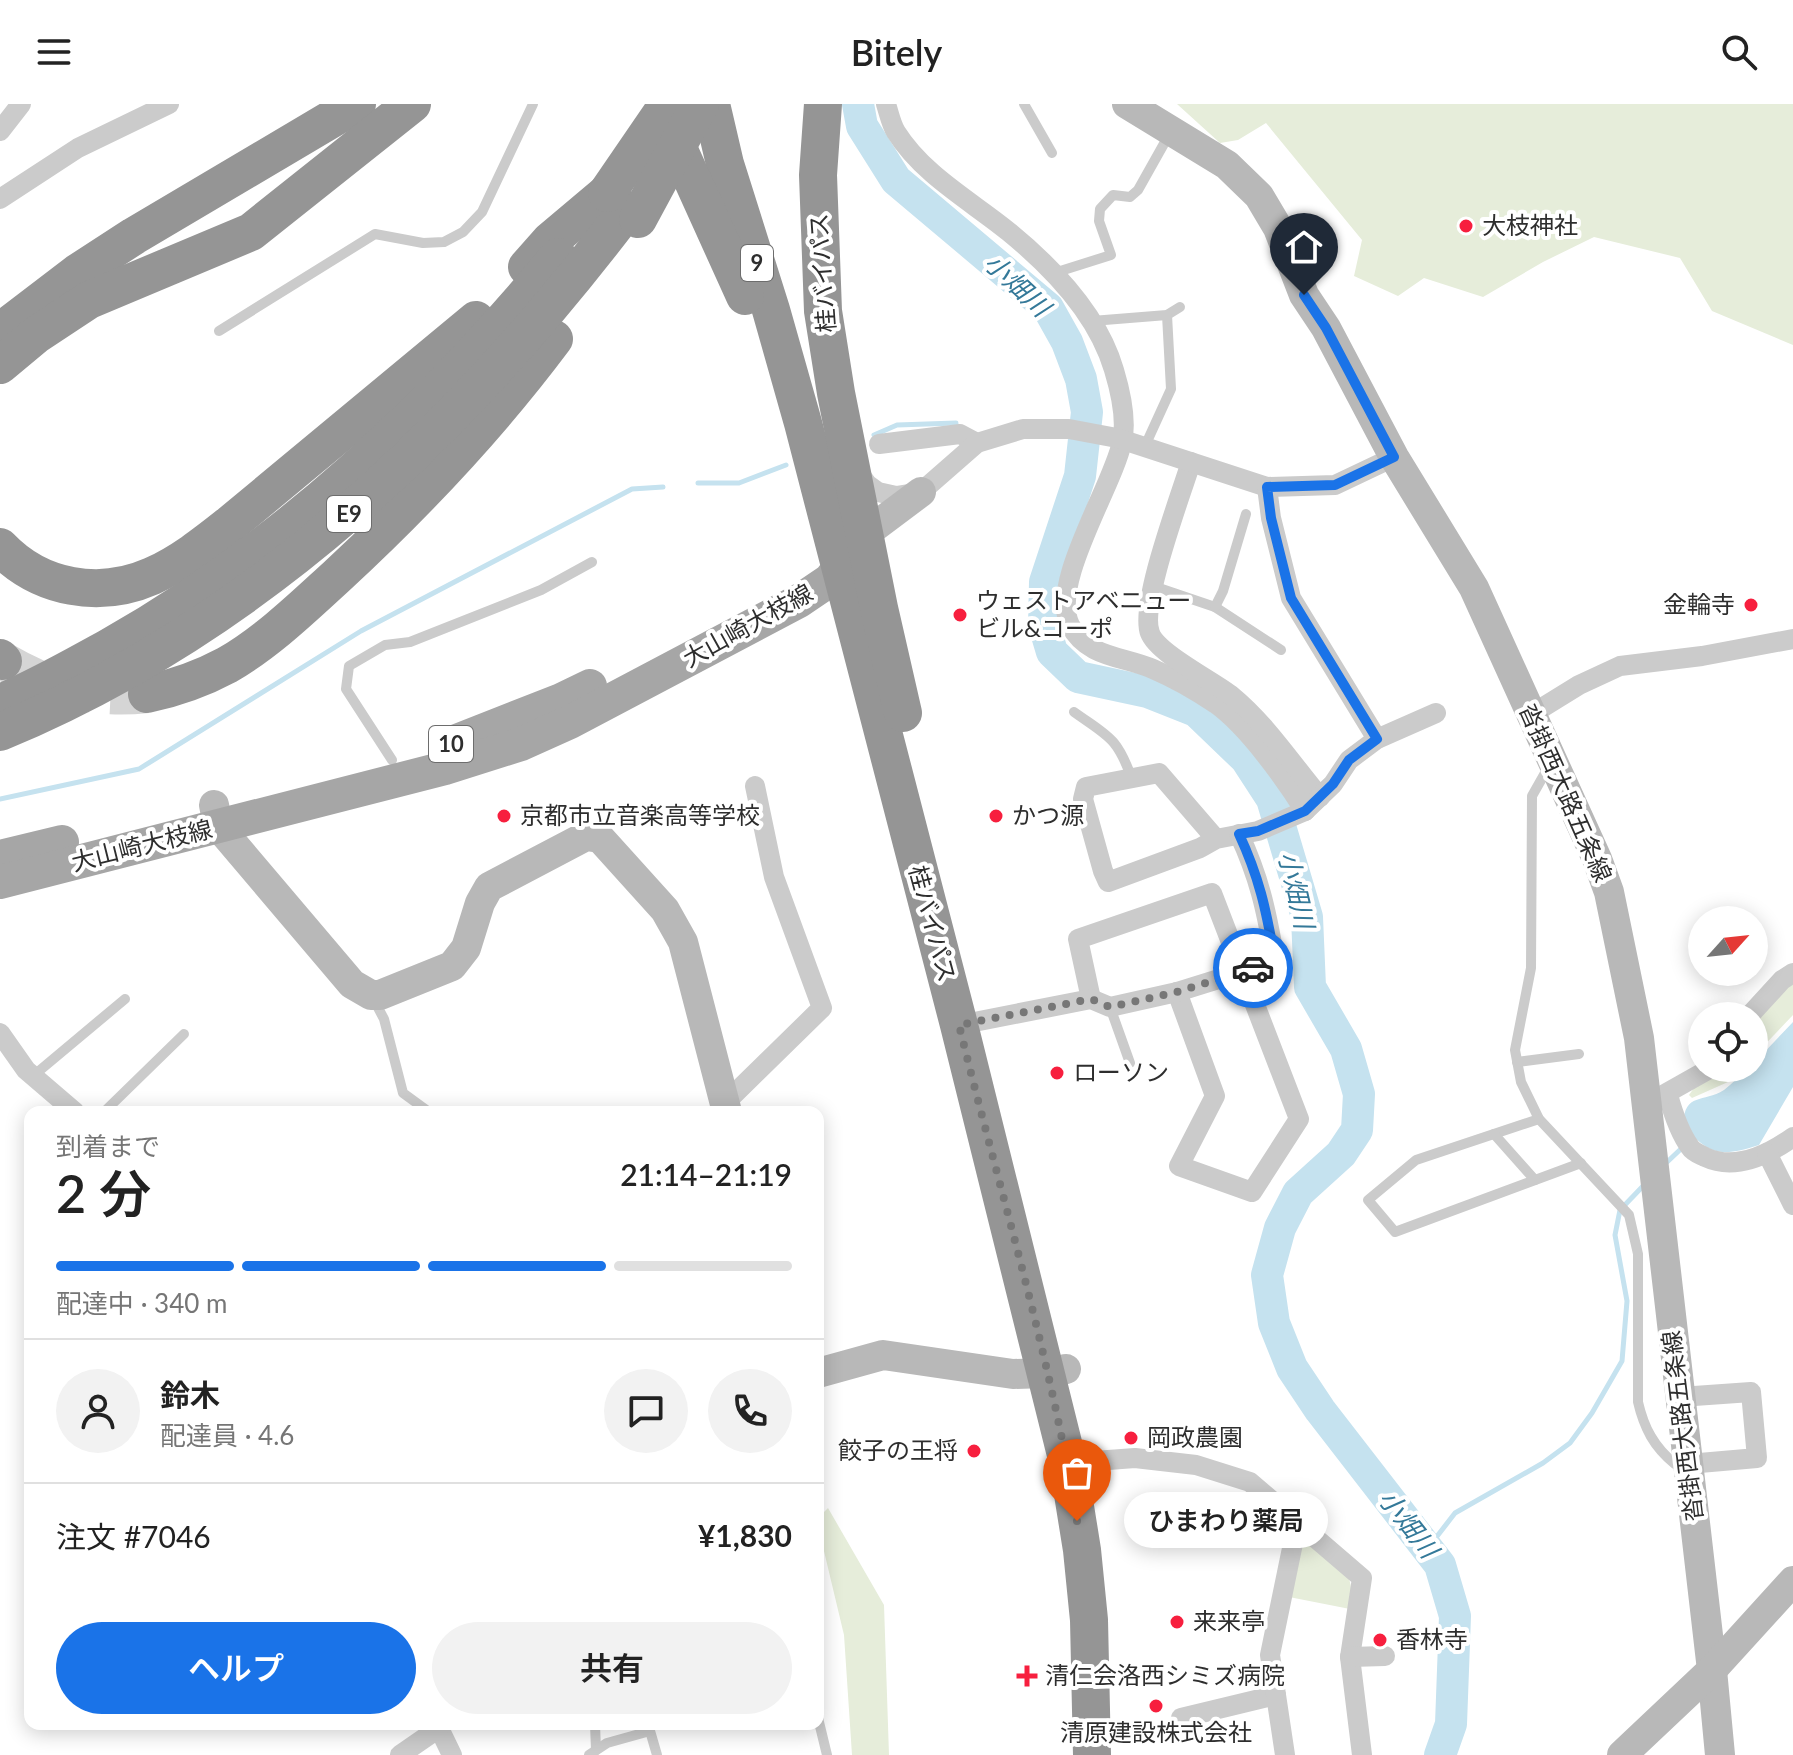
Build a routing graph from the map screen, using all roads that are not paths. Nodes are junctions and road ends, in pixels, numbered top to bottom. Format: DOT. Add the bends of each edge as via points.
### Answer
graph roads {
  1 [pos="21,104"];
  2 [pos="169,104"];
  3 [pos="339,104"];
  4 [pos="357,104"];
  5 [pos="411,104"];
  6 [pos="533,104"];
  7 [pos="649,104"];
  8 [pos="668,104"];
  9 [pos="701,104"];
  10 [pos="711,104"];
  11 [pos="735,104"];
  12 [pos="795,104"];
  13 [pos="823,104"];
  14 [pos="886,104"];
  15 [pos="1024,104"];
  16 [pos="1127,104"];
  17 [pos="0,131"];
  18 [pos="1171,131"];
  19 [pos="1052,153"];
  20 [pos="0,199"];
  21 [pos="624,207"];
  22 [pos="1053,273"];
  23 [pos="83,286"];
  24 [pos="1180,307"];
  25 [pos="1167,315"];
  26 [pos="1092,321"];
  27 [pos="219,331"];
  28 [pos="0,332"];
  29 [pos="0,365"];
  30 [pos="819,404"];
  31 [pos="1120,439"];
  32 [pos="977,443"];
  33 [pos="1145,446"];
  34 [pos="865,453"];
  35 [pos="1394,457"];
  36 [pos="1191,462"];
  37 [pos="1267,487"];
  38 [pos="921,492"];
  39 [pos="1246,514"];
  40 [pos="0,547"];
  41 [pos="847,551"];
  42 [pos="592,562"];
  43 [pos="1153,586"];
  44 [pos="1215,607"];
  45 [pos="1793,639"];
  46 [pos="1281,650"];
  47 [pos="147,694"];
  48 [pos="0,703"];
  49 [pos="1074,712"];
  50 [pos="1436,713"];
  51 [pos="1532,714"];
  52 [pos="0,732"];
  53 [pos="1377,739"];
  54 [pos="392,760"];
  55 [pos="1552,761"];
  56 [pos="1132,779"];
  57 [pos="755,786"];
  58 [pos="1307,808"];
  59 [pos="216,816"];
  60 [pos="1249,832"];
  61 [pos="1216,839"];
  62 [pos="0,857"];
  63 [pos="0,882"];
  64 [pos="1243,972"];
  65 [pos="1793,973"];
  66 [pos="1177,992"];
  67 [pos="371,995"];
  68 [pos="125,999"];
  69 [pos="1091,999"];
  70 [pos="1762,1002"];
  71 [pos="1110,1007"];
  72 [pos="969,1022"];
  73 [pos="0,1033"];
  74 [pos="184,1034"];
  75 [pos="1579,1054"];
  76 [pos="1517,1062"];
  77 [pos="1130,1063"];
  78 [pos="33,1076"];
  79 [pos="1688,1081"];
  80 [pos="1656,1099"];
  81 [pos="68,1106"];
  82 [pos="110,1106"];
  83 [pos="421,1106"];
  84 [pos="725,1106"];
  85 [pos="728,1106"];
  86 [pos="1539,1119"];
  87 [pos="1494,1134"];
  88 [pos="1793,1137"];
  89 [pos="1767,1153"];
  90 [pos="1581,1163"];
  91 [pos="1535,1180"];
  92 [pos="1793,1205"];
  93 [pos="824,1371"];
  94 [pos="1057,1371"];
  95 [pos="1680,1397"];
  96 [pos="1079,1461"];
  97 [pos="1688,1464"];
  98 [pos="1297,1524"];
  99 [pos="1793,1581"];
  100 [pos="1385,1656"];
  101 [pos="1350,1657"];
  102 [pos="1712,1670"];
  103 [pos="1276,1695"];
  104 [pos="1181,1718"];
  105 [pos="433,1730"];
  106 [pos="440,1730"];
  107 [pos="594,1730"];
  108 [pos="643,1730"];
  109 [pos="650,1730"];
  110 [pos="821,1730"];
  111 [pos="592,1753"];
  112 [pos="400,1755"];
  113 [pos="452,1755"];
  114 [pos="657,1755"];
  115 [pos="827,1755"];
  116 [pos="1092,1755"];
  117 [pos="1113,1755"];
  118 [pos="1285,1755"];
  119 [pos="1362,1755"];
  120 [pos="1622,1755"];
  121 [pos="1720,1755"];
  1 -- 17 [label="street"];
  2 -- 20 [label="street" via="78,148"];
  3 -- 23 [label="highway" via="208,163"];
  4 -- 23 [label="highway"];
  5 -- 23 [label="highway" via="251,232"];
  6 -- 27 [label="lane" via="482,212 463,232 444,242 423,243 375,234"];
  7 -- 30 [label="highway"];
  8 -- 21 [label="highway, E9, bridge"];
  9 -- 21 [label="highway, bridge"];
  10 -- 30 [label="highway, 桂バイパス / 9" via="763,282"];
  11 -- 30 [label="highway" via="749,175"];
  12 -- 30 [label="highway" via="803,131"];
  13 -- 30 [label="highway, 桂バイパス / 9" via="818,175 823,311"];
  14 -- 22 [label="street" via="896,132 930,171"];
  15 -- 19 [label="lane"];
  16 -- 18 [label="main road, 沓掛西大路五条線"];
  18 -- 22 [label="lane" via="1138,190 1130,197 1113,195 1100,209 1111,255"];
  18 -- 35 [label="main road, 沓掛西大路五条線" via="1227,165 1259,196 1278,228 1304,295"];
  21 -- 40 [label="highway" via="550,241 467,328 229,525 174,564 129,585 79,588 31,573"];
  21 -- 47 [label="highway" via="575,310 436,480 284,623 229,664 176,688"];
  21 -- 48 [label="highway, E9" via="502,322 392,437 275,538 143,629"];
  21 -- 52 [label="highway, E9" via="523,340 413,456 349,514 294,560 156,653"];
  22 -- 26 [label="street"];
  23 -- 28 [label="highway"];
  23 -- 29 [label="highway"];
  24 -- 25 [label="lane"];
  25 -- 26 [label="lane"];
  25 -- 33 [label="lane" via="1171,389"];
  26 -- 31 [label="street" via="1115,372"];
  30 -- 34 [label="highway, 桂バイパス / 9"];
  30 -- 41 [label="highway"];
  31 -- 32 [label="street" via="1069,429 1023,429"];
  31 -- 33 [label="street"];
  31 -- 58 [label="street" via="1073,570 1066,598 1069,623 1087,647 1150,668 1218,706"];
  32 -- 34 [label="street" via="960,434"];
  32 -- 38 [label="street"];
  33 -- 36 [label="street"];
  34 -- 38 [label="street" via="867,484 878,492"];
  34 -- 41 [label="highway, 桂バイパス / 9"];
  35 -- 37 [label="street" via="1335,485"];
  35 -- 51 [label="main road, 沓掛西大路五条線" via="1474,588"];
  36 -- 37 [label="street"];
  36 -- 43 [label="street"];
  37 -- 53 [label="street" via="1291,598"];
  38 -- 41 [label="main road"];
  39 -- 44 [label="lane"];
  41 -- 54 [label="main road, 大山崎大枝線 / 10" via="561,700 488,731"];
  41 -- 59 [label="main road, 大山崎大枝線 / 10" via="830,580 799,601 521,744 445,768"];
  41 -- 72 [label="highway, 桂バイパス / 9"];
  42 -- 54 [label="lane" via="541,590 425,637 385,645 349,666 346,689"];
  43 -- 44 [label="lane"];
  43 -- 58 [label="street" via="1147,617 1150,635 1257,721"];
  44 -- 46 [label="lane"];
  45 -- 51 [label="street" via="1620,666"];
  49 -- 56 [label="lane" via="1114,740"];
  50 -- 53 [label="street"];
  51 -- 55 [label="main road, 沓掛西大路五条線"];
  53 -- 58 [label="street" via="1349,760"];
  54 -- 59 [label="main road, 大山崎大枝線 / 10"];
  55 -- 76 [label="lane" via="1532,796 1531,968"];
  55 -- 80 [label="main road, 沓掛西大路五条線" via="1609,892"];
  56 -- 61 [label="street" via="1159,773"];
  56 -- 61 [label="street" via="1086,787 1083,799 1108,882"];
  57 -- 85 [label="street" via="774,877 822,1008"];
  58 -- 60 [label="street"];
  59 -- 62 [label="main road, 大山崎大枝線 / 10"];
  59 -- 63 [label="main road, 大山崎大枝線 / 10"];
  59 -- 67 [label="main road" via="352,984"];
  60 -- 61 [label="street"];
  60 -- 64 [label="street" via="1274,955 1267,964"];
  64 -- 66 [label="street"];
  64 -- 66 [label="street" via="1299,1119 1252,1192 1179,1166 1215,1096"];
  64 -- 69 [label="street" via="1212,893 1078,939"];
  65 -- 70 [label="street"];
  66 -- 71 [label="street"];
  67 -- 83 [label="lane" via="384,1019 403,1093"];
  67 -- 84 [label="main road" via="452,966 466,948 489,887 586,836 600,838 665,910 683,942"];
  68 -- 78 [label="lane"];
  69 -- 71 [label="street"];
  69 -- 72 [label="street"];
  71 -- 77 [label="lane"];
  72 -- 94 [label="highway, 桂バイパス / 9"];
  73 -- 78 [label="street"];
  74 -- 82 [label="lane"];
  75 -- 76 [label="lane"];
  76 -- 86 [label="lane"];
  78 -- 81 [label="street"];
  79 -- 80 [label="street"];
  80 -- 89 [label="street" via="1691,1150 1714,1161 1732,1162"];
  80 -- 95 [label="main road, 沓掛西大路五条線"];
  86 -- 87 [label="lane"];
  86 -- 90 [label="lane"];
  87 -- 91 [label="lane"];
  87 -- 91 [label="lane" via="1416,1160 1368,1200 1395,1232"];
  88 -- 89 [label="street"];
  89 -- 92 [label="street"];
  90 -- 91 [label="lane"];
  90 -- 97 [label="lane" via="1629,1215 1638,1254 1642,1419 1654,1444 1675,1464"];
  93 -- 94 [label="main road" via="883,1355 1013,1374"];
  94 -- 96 [label="highway, 桂バイパス / 9"];
  95 -- 97 [label="main road, 沓掛西大路五条線"];
  95 -- 97 [label="street" via="1751,1392 1757,1458"];
  96 -- 98 [label="street" via="1135,1458 1196,1465 1250,1482"];
  96 -- 116 [label="highway, 桂バイパス / 9"];
  96 -- 117 [label="highway, 桂バイパス / 9" via="1109,1619"];
  97 -- 102 [label="main road, 沓掛西大路五条線"];
  98 -- 101 [label="street" via="1362,1578"];
  98 -- 103 [label="street" via="1270,1655"];
  99 -- 102 [label="main road"];
  100 -- 101 [label="street"];
  101 -- 119 [label="street"];
  102 -- 120 [label="main road"];
  102 -- 121 [label="main road, 沓掛西大路五条線"];
  103 -- 104 [label="street"];
  103 -- 118 [label="street"];
  105 -- 112 [label="street"];
  106 -- 113 [label="street"];
  107 -- 111 [label="lane"];
  108 -- 111 [label="lane"];
  109 -- 114 [label="lane"];
  110 -- 115 [label="lane"];
}
